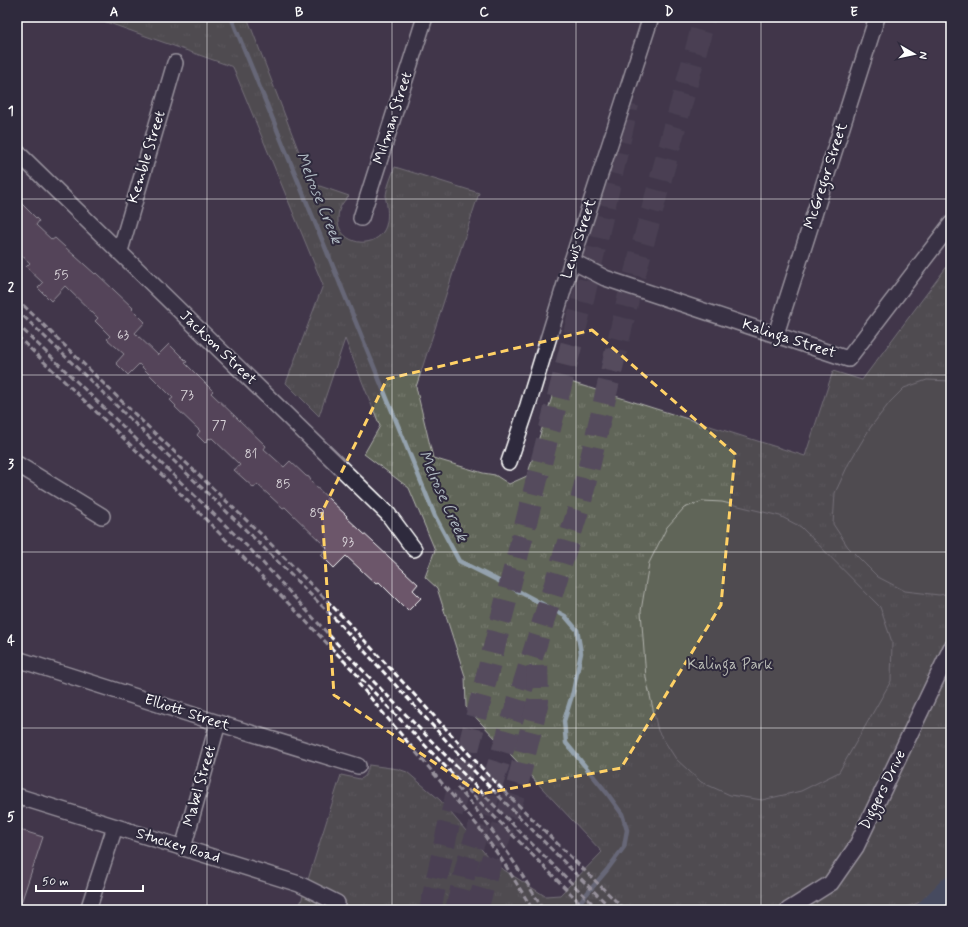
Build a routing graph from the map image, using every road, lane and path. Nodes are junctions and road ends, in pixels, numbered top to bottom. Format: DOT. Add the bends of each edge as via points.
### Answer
graph roads {
  1 [pos="425,17"];
  2 [pos="651,17"];
  3 [pos="877,17"];
  4 [pos="175,63"];
  5 [pos="17,152"];
  6 [pos="361,218"];
  7 [pos="951,224"];
  8 [pos="120,252"];
  9 [pos="572,261"];
  10 [pos="776,334"];
  11 [pos="509,462"];
  12 [pos="17,464"];
  13 [pos="102,516"];
  14 [pos="414,549"];
  15 [pos="951,648"];
  16 [pos="17,659"];
  17 [pos="218,723"];
  18 [pos="358,766"];
  19 [pos="17,796"];
  20 [pos="115,827"];
  21 [pos="183,848"];
  22 [pos="337,903"];
  23 [pos="88,910"];
  24 [pos="788,910"];
  1 -- 6 [label="street, Milman Street"];
  2 -- 9 [label="street, Lewis Street"];
  3 -- 10 [label="street, McGregor Street"];
  4 -- 8 [label="street, Kemble Street"];
  5 -- 8 [label="street, Jackson Street"];
  7 -- 10 [label="street, Kalinga Street" via="848,358"];
  8 -- 14 [label="street, Jackson Street" via="388,514"];
  9 -- 10 [label="street, Kalinga Street" via="605,278"];
  9 -- 11 [label="street, Lewis Street"];
  12 -- 13 [label="street"];
  15 -- 24 [label="street, Diggers Drive" via="856,847 831,883"];
  16 -- 17 [label="street, Elliott Street"];
  17 -- 18 [label="street, Elliott Street"];
  17 -- 21 [label="street, Mabel Street"];
  19 -- 20 [label="street, Stuckey Road"];
  20 -- 21 [label="street, Stuckey Road"];
  20 -- 23 [label="street"];
  21 -- 22 [label="street, Stuckey Road" via="299,884"];
}
